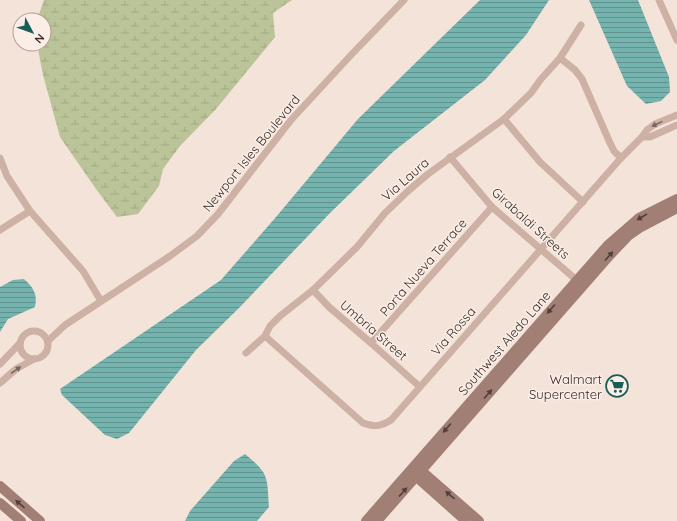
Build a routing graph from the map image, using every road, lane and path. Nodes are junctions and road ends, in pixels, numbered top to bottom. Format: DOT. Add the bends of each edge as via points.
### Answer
graph roads {
  1 [pos="404,0"];
  2 [pos="659,0"];
  3 [pos="581,25"];
  4 [pos="677,40"];
  5 [pos="560,58"];
  6 [pos="677,115"];
  7 [pos="504,119"];
  8 [pos="677,126"];
  9 [pos="642,138"];
  10 [pos="450,157"];
  11 [pos="0,158"];
  12 [pos="621,158"];
  13 [pos="677,199"];
  14 [pos="583,202"];
  15 [pos="492,207"];
  16 [pos="677,208"];
  17 [pos="30,211"];
  18 [pos="0,230"];
  19 [pos="541,250"];
  20 [pos="580,283"];
  21 [pos="313,290"];
  22 [pos="101,301"];
  23 [pos="65,325"];
  24 [pos="43,334"];
  25 [pos="265,336"];
  26 [pos="48,341"];
  27 [pos="20,343"];
  28 [pos="371,343"];
  29 [pos="246,353"];
  30 [pos="34,360"];
  31 [pos="0,364"];
  32 [pos="0,383"];
  33 [pos="420,387"];
  34 [pos="416,471"];
  35 [pos="0,486"];
  36 [pos="2,508"];
  37 [pos="20,521"];
  38 [pos="40,521"];
  39 [pos="366,521"];
  40 [pos="377,521"];
  41 [pos="466,521"];
  42 [pos="479,521"];
  1 -- 22 [label="street, Newport Isles Boulevard" via="291,120 218,214 197,236"];
  2 -- 4 [label="street"];
  3 -- 5 [label="street, Via Laura"];
  5 -- 7 [label="street, Via Laura"];
  5 -- 12 [label="street" via="582,79 610,143"];
  6 -- 9 [label="street, Via Rossa, one-way" via="655,124"];
  7 -- 10 [label="street, Via Laura"];
  7 -- 14 [label="street" via="540,162"];
  8 -- 9 [label="street, Via Rossa"];
  9 -- 12 [label="street, Via Rossa"];
  10 -- 15 [label="street, Girabaldi Streets"];
  10 -- 21 [label="street, Via Laura" via="384,213 357,247"];
  11 -- 17 [label="street" via="7,176"];
  12 -- 14 [label="street, Via Rossa"];
  13 -- 20 [label="street, Southwest Aledo Lane, one-way" via="639,218 628,227 608,245"];
  14 -- 19 [label="street, Via Rossa"];
  15 -- 19 [label="street, Girabaldi Streets"];
  15 -- 28 [label="street, Porta Nueva Terrace"];
  20 -- 16 [label="street, Southwest Aledo Lane, one-way" via="628,236"];
  17 -- 18 [label="street"];
  17 -- 22 [label="street" via="83,271"];
  19 -- 20 [label="street, Girabaldi Streets"];
  19 -- 33 [label="street, Via Rossa"];
  20 -- 34 [label="street, Southwest Aledo Lane"];
  21 -- 25 [label="street, Via Laura" via="280,316"];
  21 -- 28 [label="street, Umbria Street"];
  22 -- 23 [label="street, Newport Isles Boulevard"];
  23 -- 24 [label="street, Newport Isles Boulevard"];
  23 -- 26 [label="street, Newport Isles Boulevard"];
  24 -- 26 [label="street"];
  24 -- 27 [label="street" via="30,332"];
  25 -- 29 [label="street, Via Laura"];
  25 -- 33 [label="street, Via Rossa" via="362,423 373,427 390,420"];
  26 -- 30 [label="street" via="45,355"];
  27 -- 30 [label="street" via="23,354"];
  27 -- 31 [label="street"];
  28 -- 33 [label="street, Umbria Street"];
  32 -- 30 [label="street, one-way" via="16,369"];
  34 -- 39 [label="street, Southwest Aledo Lane"];
  40 -- 34 [label="street, Southwest Aledo Lane, one-way"];
  34 -- 41 [label="street"];
  42 -- 34 [label="street, one-way"];
  38 -- 35 [label="street, one-way"];
  36 -- 37 [label="street"];
}
